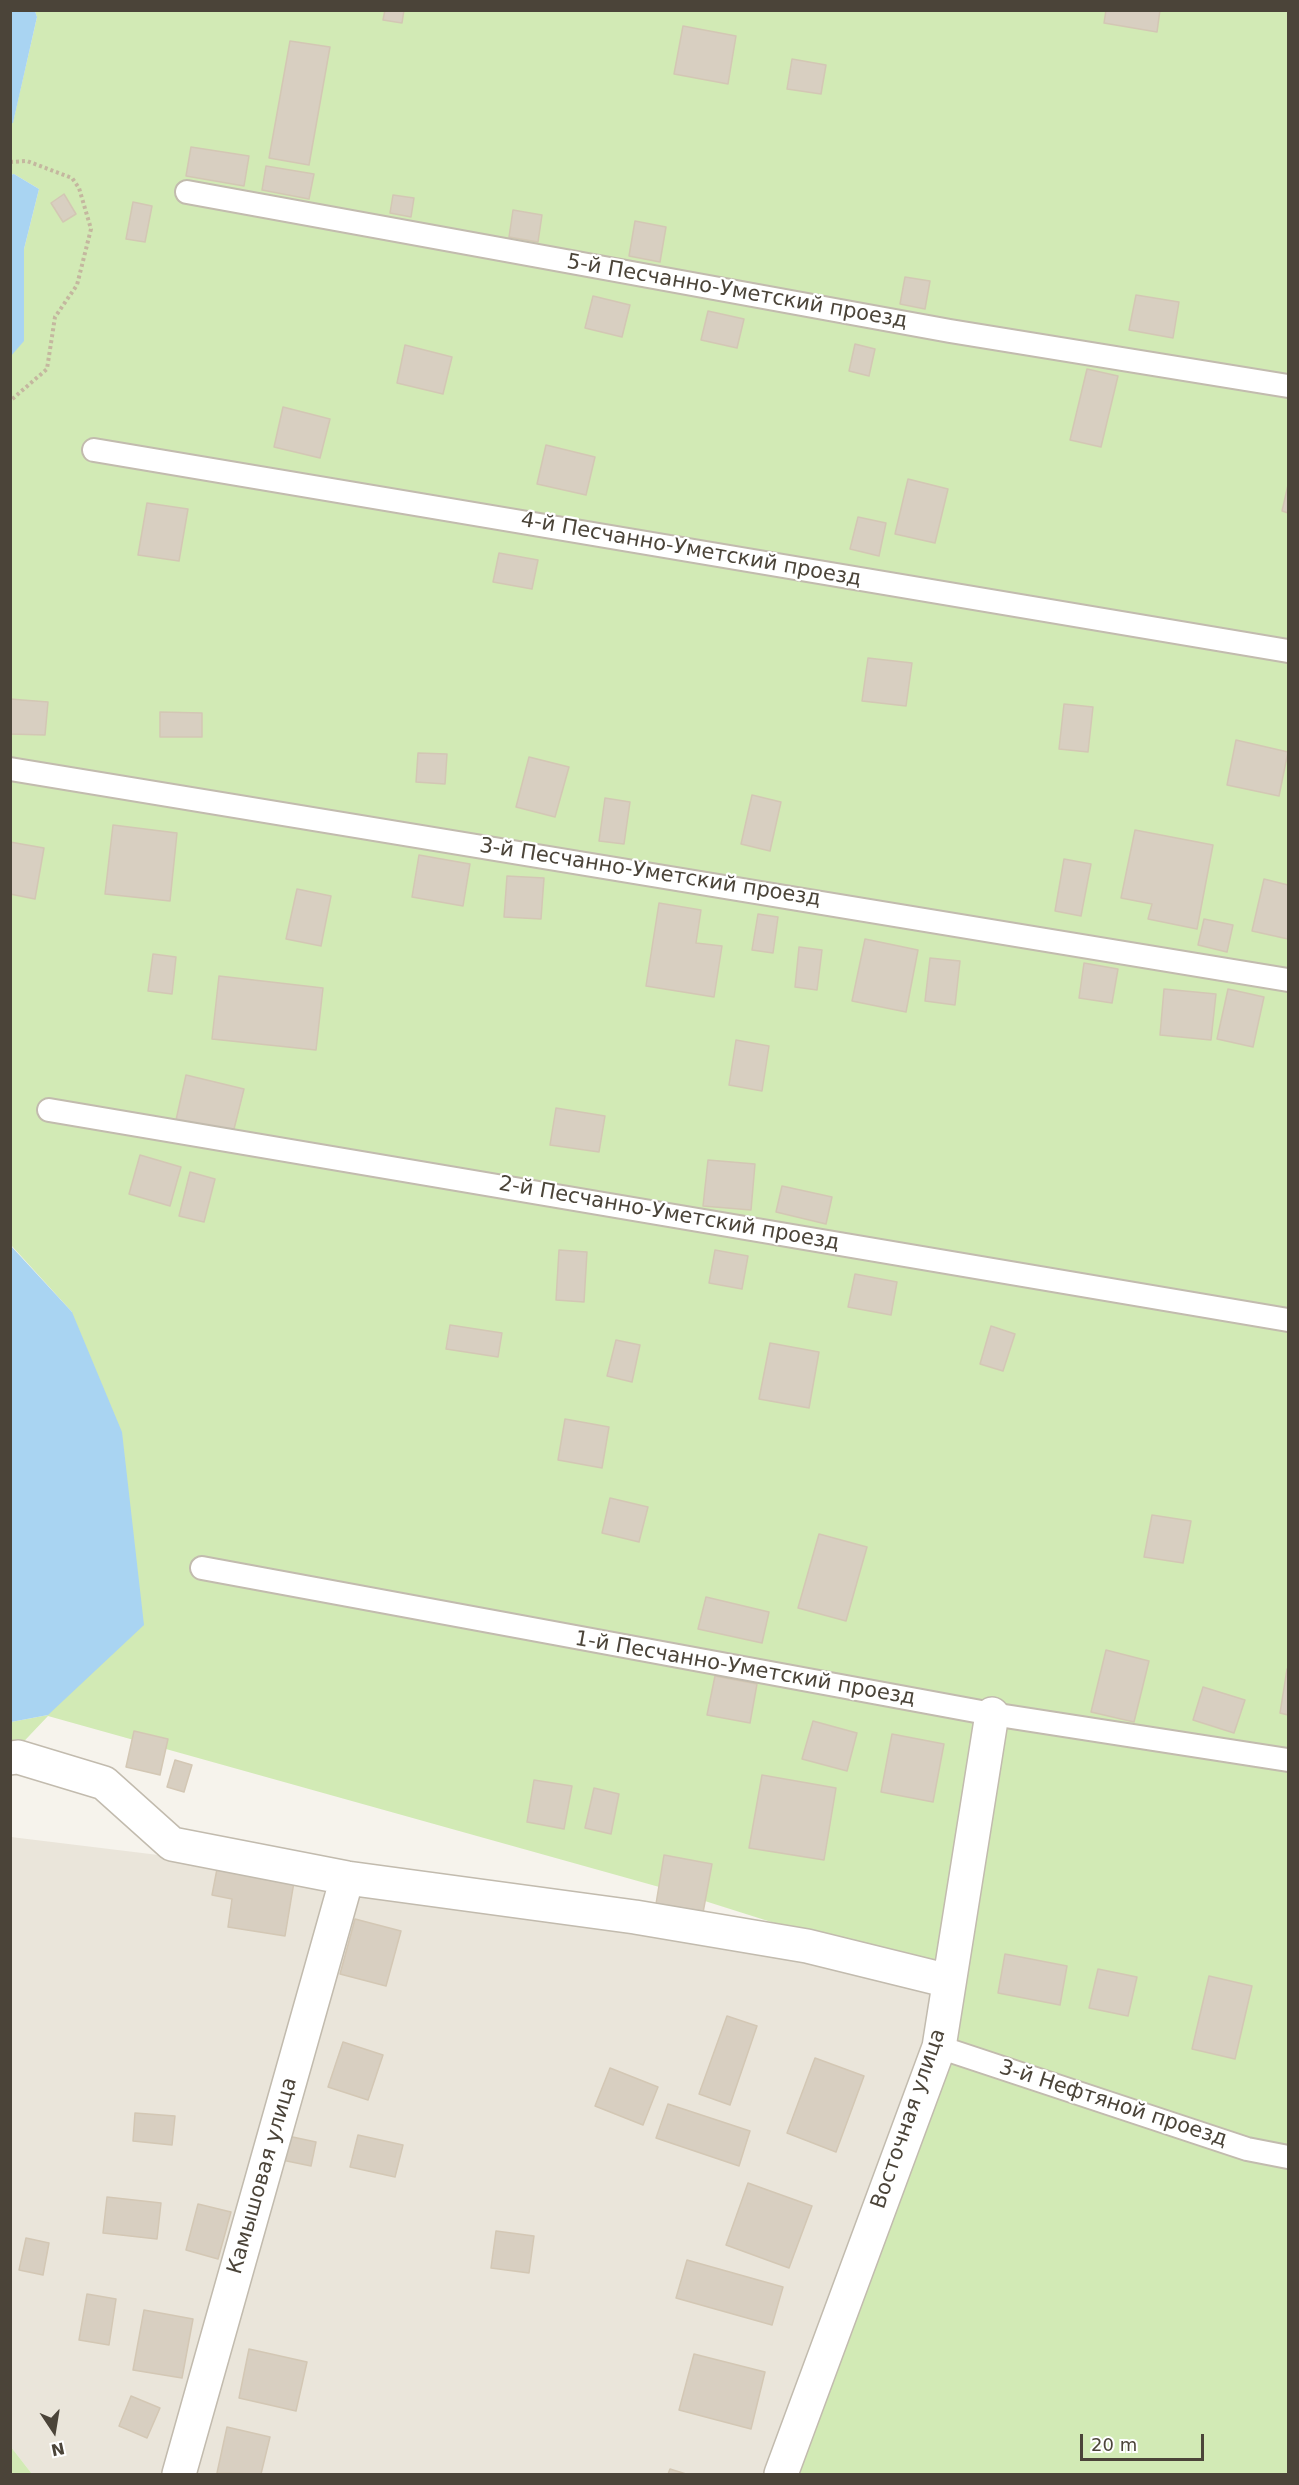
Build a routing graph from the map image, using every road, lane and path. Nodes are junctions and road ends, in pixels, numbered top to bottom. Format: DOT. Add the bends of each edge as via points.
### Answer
graph roads {
  1 [pos="10,162"];
  2 [pos="186,192"];
  3 [pos="1288,386"];
  4 [pos="10,401"];
  5 [pos="94,450"];
  6 [pos="1288,651"];
  7 [pos="10,769"];
  8 [pos="1288,980"];
  9 [pos="49,1110"];
  10 [pos="1288,1320"];
  11 [pos="202,1568"];
  12 [pos="992,1714"];
  13 [pos="10,1758"];
  14 [pos="1288,1760"];
  15 [pos="347,1878"];
  16 [pos="949,1981"];
  17 [pos="939,2047"];
  18 [pos="1288,2157"];
  19 [pos="179,2475"];
  20 [pos="781,2475"];
  1 -- 4 [label="path" via="27,161 72,178 79,188 91,229 77,285 55,317 47,369"];
  2 -- 3 [label="lane, 5-й Песчанно-Уметский проезд" via="950,331"];
  5 -- 6 [label="lane, 4-й Песчанно-Уметский проезд"];
  7 -- 8 [label="lane, 3-й Песчанно-Уметский проезд"];
  9 -- 10 [label="lane, 2-й Песчанно-Уметский проезд"];
  11 -- 12 [label="lane, 1-й Песчанно-Уметский проезд"];
  12 -- 14 [label="lane, 1-й Песчанно-Уметский проезд"];
  12 -- 16 [label="street, Восточная улица"];
  13 -- 15 [label="street" via="18,1757 104,1783 172,1844"];
  15 -- 16 [label="street" via="635,1917 807,1946"];
  15 -- 19 [label="street, Камышовая улица"];
  16 -- 17 [label="street, Восточная улица"];
  17 -- 18 [label="lane, 3-й Нефтяной проезд" via="1247,2149"];
  17 -- 20 [label="street, Восточная улица"];
}
